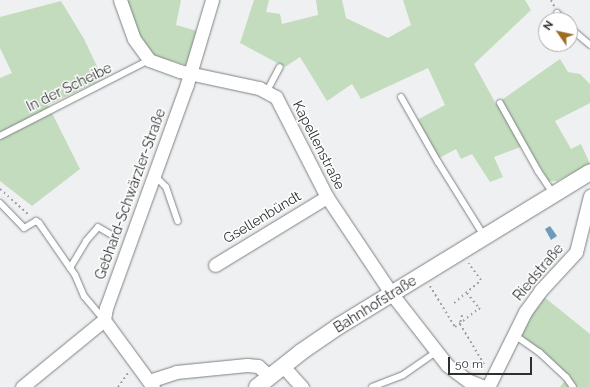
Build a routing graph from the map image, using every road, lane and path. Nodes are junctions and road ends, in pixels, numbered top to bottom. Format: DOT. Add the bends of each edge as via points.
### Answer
graph roads {
  1 [pos="120,0"];
  2 [pos="212,0"];
  3 [pos="578,35"];
  4 [pos="590,45"];
  5 [pos="149,60"];
  6 [pos="280,68"];
  7 [pos="190,73"];
  8 [pos="267,91"];
  9 [pos="401,97"];
  10 [pos="500,103"];
  11 [pos="0,136"];
  12 [pos="590,172"];
  13 [pos="154,174"];
  14 [pos="0,189"];
  15 [pos="553,193"];
  16 [pos="590,196"];
  17 [pos="327,197"];
  18 [pos="0,204"];
  19 [pos="36,221"];
  20 [pos="178,221"];
  21 [pos="484,236"];
  22 [pos="115,237"];
  23 [pos="464,257"];
  24 [pos="215,265"];
  25 [pos="70,268"];
  26 [pos="427,280"];
  27 [pos="467,292"];
  28 [pos="391,293"];
  29 [pos="454,303"];
  30 [pos="479,308"];
  31 [pos="482,311"];
  32 [pos="462,315"];
  33 [pos="104,320"];
  34 [pos="460,324"];
  35 [pos="513,334"];
  36 [pos="436,352"];
  37 [pos="282,365"];
  38 [pos="132,369"];
  39 [pos="488,371"];
  40 [pos="269,376"];
  41 [pos="151,384"];
  42 [pos="466,384"];
  43 [pos="22,387"];
  44 [pos="118,387"];
  45 [pos="257,387"];
  46 [pos="302,387"];
  47 [pos="372,387"];
  48 [pos="484,387"];
  49 [pos="488,387"];
  50 [pos="573,387"];
  1 -- 5 [label="street" via="134,39"];
  2 -- 7 [label="street, Gebhard-Schwärzler-Straße"];
  3 -- 4 [label="lane"];
  5 -- 7 [label="street, Kapellenstraße"];
  5 -- 11 [label="lane, In der Scheibe"];
  6 -- 8 [label="lane"];
  7 -- 8 [label="street, Kapellenstraße"];
  7 -- 13 [label="street, Gebhard-Schwärzler-Straße"];
  8 -- 17 [label="street, Kapellenstraße" via="282,106"];
  9 -- 21 [label="lane"];
  10 -- 15 [label="lane"];
  12 -- 15 [label="street, Bahnhofstraße"];
  13 -- 20 [label="lane" via="166,187"];
  13 -- 33 [label="street, Gebhard-Schwärzler-Straße"];
  14 -- 19 [label="path"];
  15 -- 21 [label="street, Bahnhofstraße"];
  16 -- 35 [label="street, Riedstraße" via="576,252 540,291 524,312"];
  17 -- 24 [label="street, Gsellenbündt"];
  17 -- 28 [label="street, Kapellenstraße"];
  18 -- 19 [label="lane" via="24,228"];
  19 -- 25 [label="lane" via="56,245"];
  21 -- 28 [label="street, Bahnhofstraße"];
  22 -- 25 [label="lane" via="98,227 86,241"];
  23 -- 27 [label="path" via="481,280"];
  25 -- 33 [label="lane" via="84,296"];
  26 -- 34 [label="path" via="455,327"];
  27 -- 29 [label="path"];
  27 -- 30 [label="path"];
  28 -- 36 [label="street, Kapellenstraße"];
  28 -- 37 [label="street, Bahnhofstraße"];
  30 -- 31 [label="path"];
  30 -- 34 [label="path"];
  32 -- 34 [label="path"];
  33 -- 41 [label="street"];
  33 -- 43 [label="street"];
  34 -- 39 [label="path"];
  35 -- 49 [label="street, Riedstraße"];
  35 -- 50 [label="lane" via="539,352"];
  36 -- 42 [label="street, Kapellenstraße"];
  36 -- 47 [label="lane" via="403,375"];
  37 -- 40 [label="street, Bahnhofstraße"];
  37 -- 46 [label="street"];
  38 -- 44 [label="path"];
  40 -- 41 [label="street" via="258,366 247,365 176,372"];
  40 -- 45 [label="street, Bahnhofstraße"];
  42 -- 48 [label="street, Kapellenstraße"];
}
